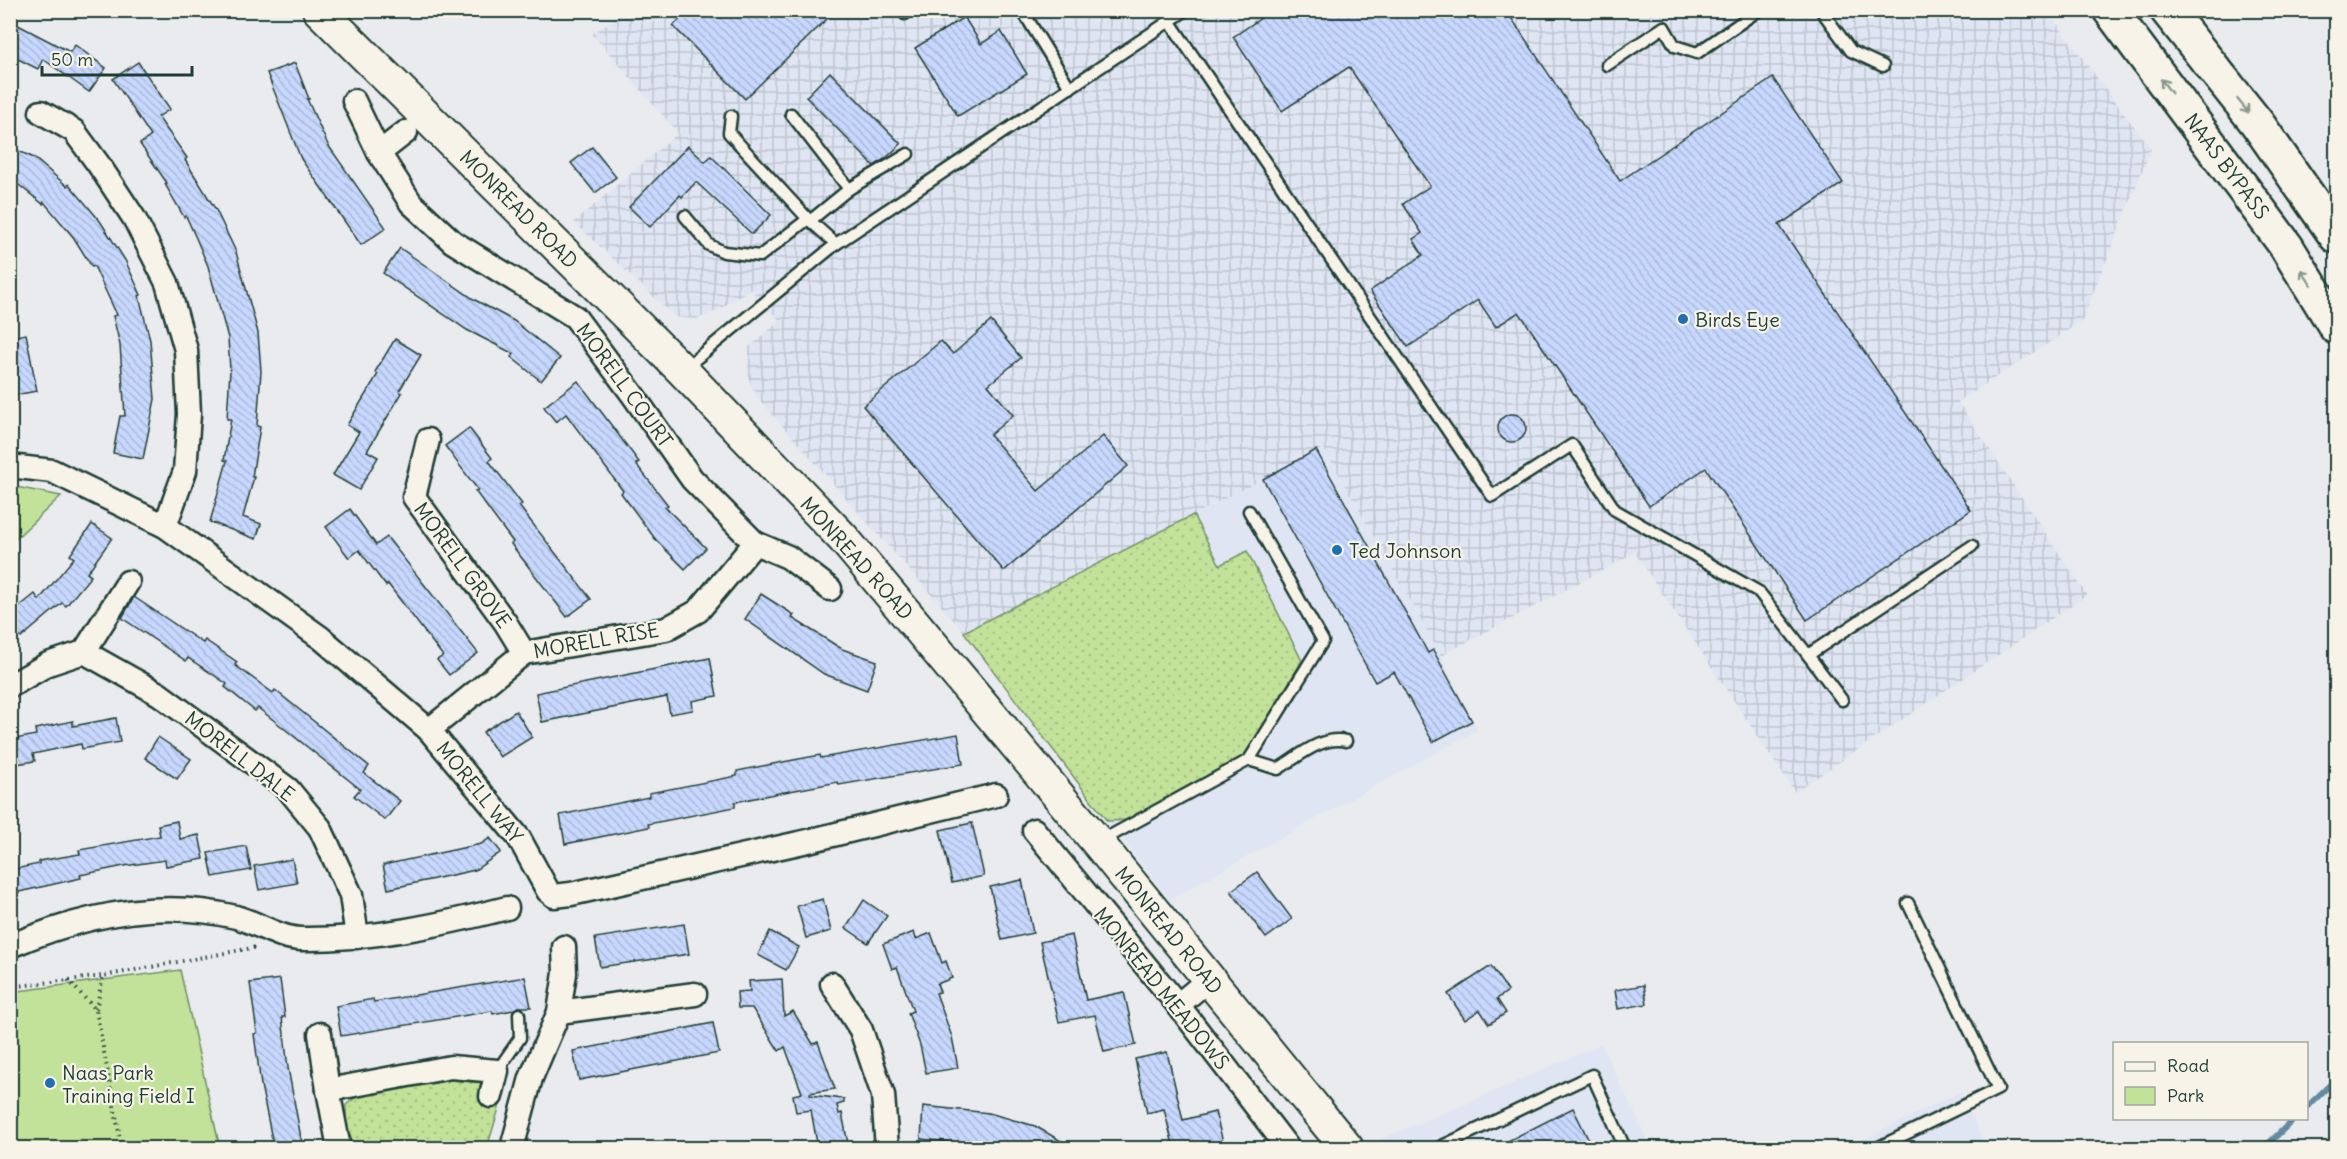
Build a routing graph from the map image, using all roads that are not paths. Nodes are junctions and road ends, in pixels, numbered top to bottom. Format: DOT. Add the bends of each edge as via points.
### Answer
graph roads {
  1 [pos="319,10"];
  2 [pos="1022,10"];
  3 [pos="1186,10"];
  4 [pos="1759,10"];
  5 [pos="1821,10"];
  6 [pos="2110,10"];
  7 [pos="2167,10"];
  8 [pos="1170,21"];
  9 [pos="1607,65"];
  10 [pos="1883,66"];
  11 [pos="1070,88"];
  12 [pos="354,101"];
  13 [pos="41,112"];
  14 [pos="791,114"];
  15 [pos="731,116"];
  16 [pos="406,132"];
  17 [pos="379,153"];
  18 [pos="908,154"];
  19 [pos="849,189"];
  20 [pos="685,216"];
  21 [pos="809,219"];
  22 [pos="2337,236"];
  23 [pos="836,244"];
  24 [pos="2337,327"];
  25 [pos="682,370"];
  26 [pos="428,440"];
  27 [pos="10,466"];
  28 [pos="1249,511"];
  29 [pos="165,526"];
  30 [pos="755,543"];
  31 [pos="1972,546"];
  32 [pos="128,582"];
  33 [pos="830,589"];
  34 [pos="84,652"];
  35 [pos="524,653"];
  36 [pos="1808,655"];
  37 [pos="10,686"];
  38 [pos="1842,700"];
  39 [pos="429,730"];
  40 [pos="1346,741"];
  41 [pos="1249,760"];
  42 [pos="996,795"];
  43 [pos="1034,830"];
  44 [pos="1098,843"];
  45 [pos="1908,903"];
  46 [pos="507,908"];
  47 [pos="357,937"];
  48 [pos="10,946"];
  49 [pos="564,947"];
  50 [pos="1209,979"];
  51 [pos="832,984"];
  52 [pos="695,994"];
  53 [pos="1178,1005"];
  54 [pos="560,1012"];
  55 [pos="519,1014"];
  56 [pos="320,1034"];
  57 [pos="496,1071"];
  58 [pos="328,1090"];
  59 [pos="491,1096"];
  60 [pos="339,1149"];
  61 [pos="512,1149"];
  62 [pos="887,1149"];
  63 [pos="1288,1149"];
  64 [pos="1347,1149"];
  65 [pos="1438,1149"];
  66 [pos="1625,1149"];
  67 [pos="1877,1149"];
  1 -- 25 [label="street, MONREAD ROAD"];
  2 -- 11 [label="lane"];
  3 -- 8 [label="lane"];
  4 -- 9 [label="lane" via="1697,53 1675,46 1664,27"];
  5 -- 10 [label="lane" via="1851,51"];
  24 -- 6 [label="highway, NAAS BYPASS, one-way" via="2286,246"];
  7 -- 22 [label="highway, one-way" via="2257,123"];
  8 -- 11 [label="lane"];
  8 -- 36 [label="lane" via="1491,496 1572,445 1615,510 1759,592"];
  11 -- 23 [label="lane"];
  12 -- 17 [label="street, MORELL COURT"];
  13 -- 29 [label="street" via="74,131 134,218 167,283 186,350 189,414 185,471"];
  14 -- 19 [label="lane"];
  15 -- 21 [label="lane" via="729,133"];
  16 -- 17 [label="street"];
  17 -- 30 [label="street, MORELL COURT" via="411,203 453,242 575,317 692,479"];
  18 -- 19 [label="lane"];
  19 -- 21 [label="lane"];
  20 -- 21 [label="lane" via="709,245 724,252 760,256"];
  21 -- 23 [label="lane"];
  23 -- 25 [label="lane"];
  25 -- 44 [label="street, MONREAD ROAD" via="843,537"];
  26 -- 35 [label="street, MORELL GROVE" via="414,497"];
  27 -- 29 [label="street, MORELL WAY" via="52,471"];
  28 -- 41 [label="lane" via="1323,641"];
  29 -- 39 [label="street, MORELL WAY" via="321,638"];
  30 -- 33 [label="street, MORELL COURT" via="788,557"];
  30 -- 35 [label="street, MORELL RISE" via="698,610 666,629"];
  31 -- 36 [label="lane"];
  32 -- 34 [label="street"];
  34 -- 37 [label="street" via="48,664"];
  34 -- 47 [label="street, MORELL DALE" via="159,694 288,789 320,828 351,896"];
  35 -- 39 [label="street, MORELL RISE"];
  36 -- 38 [label="lane"];
  39 -- 42 [label="street, MORELL WAY" via="519,838 554,896"];
  40 -- 41 [label="lane" via="1335,738 1278,770"];
  41 -- 44 [label="lane"];
  43 -- 53 [label="street, MONREAD MEADOWS"];
  44 -- 50 [label="street, MONREAD ROAD"];
  45 -- 67 [label="lane" via="1998,1089"];
  46 -- 47 [label="street"];
  47 -- 48 [label="street" via="298,939 237,918 183,909 138,909 46,931"];
  49 -- 54 [label="street"];
  50 -- 53 [label="street"];
  50 -- 64 [label="street, MONREAD ROAD"];
  51 -- 62 [label="street" via="861,1030 883,1095"];
  52 -- 54 [label="street"];
  53 -- 63 [label="street, MONREAD MEADOWS"];
  54 -- 61 [label="street" via="531,1078"];
  55 -- 57 [label="lane" via="520,1038"];
  56 -- 58 [label="street"];
  57 -- 58 [label="street" via="451,1067"];
  57 -- 59 [label="street"];
  58 -- 60 [label="street"];
  65 -- 66 [label="lane" via="1592,1075"];
}
